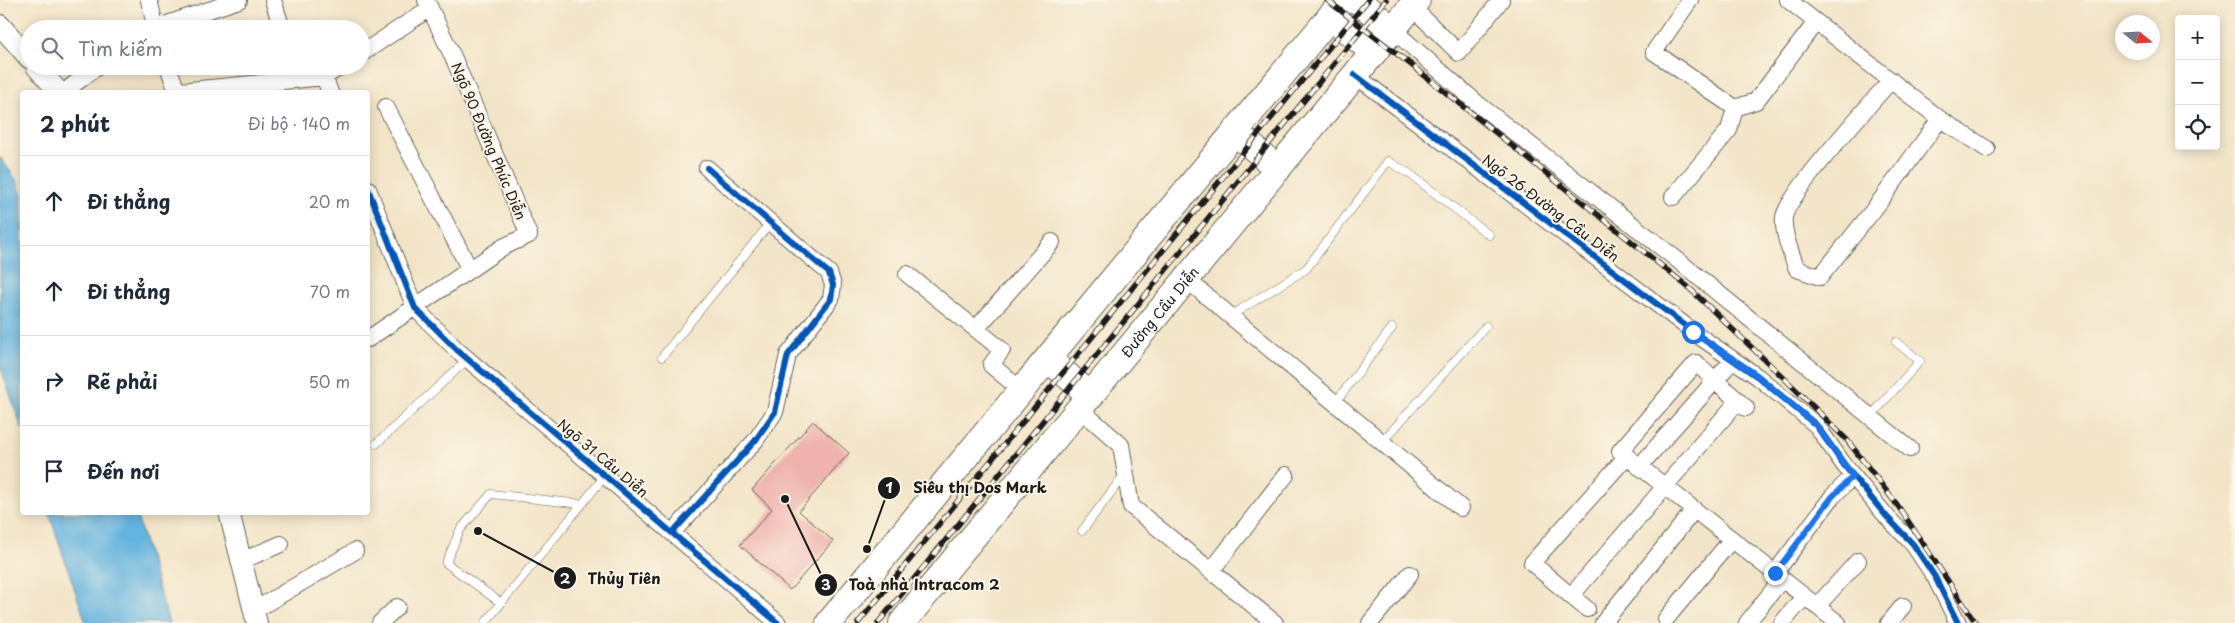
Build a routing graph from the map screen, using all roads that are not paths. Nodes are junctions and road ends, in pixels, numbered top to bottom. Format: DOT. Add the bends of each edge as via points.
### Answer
graph roads {
  1 [pos="149,0"];
  2 [pos="240,0"];
  3 [pos="273,0"];
  4 [pos="1357,0"];
  5 [pos="1501,0"];
  6 [pos="1690,0"];
  7 [pos="1788,0"];
  8 [pos="1414,3"];
  9 [pos="428,4"];
  10 [pos="1337,9"];
  11 [pos="153,20"];
  12 [pos="179,20"];
  13 [pos="279,20"];
  14 [pos="1816,22"];
  15 [pos="0,25"];
  16 [pos="1393,30"];
  17 [pos="370,47"];
  18 [pos="20,48"];
  19 [pos="1374,52"];
  20 [pos="44,75"];
  21 [pos="86,75"];
  22 [pos="171,75"];
  23 [pos="335,75"];
  24 [pos="1355,75"];
  25 [pos="1890,80"];
  26 [pos="327,85"];
  27 [pos="57,90"];
  28 [pos="67,90"];
  29 [pos="179,90"];
  30 [pos="179,90"];
  31 [pos="386,107"];
  32 [pos="1736,108"];
  33 [pos="1940,119"];
  34 [pos="1235,132"];
  35 [pos="1987,149"];
  36 [pos="707,168"];
  37 [pos="1278,169"];
  38 [pos="370,194"];
  39 [pos="1673,197"];
  40 [pos="772,222"];
  41 [pos="1489,235"];
  42 [pos="1052,242"];
  43 [pos="470,270"];
  44 [pos="906,274"];
  45 [pos="1186,279"];
  46 [pos="415,308"];
  47 [pos="1230,316"];
  48 [pos="1486,326"];
  49 [pos="1392,328"];
  50 [pos="976,330"];
  51 [pos="370,338"];
  52 [pos="1896,342"];
  53 [pos="662,357"];
  54 [pos="1048,359"];
  55 [pos="467,360"];
  56 [pos="1733,360"];
  57 [pos="1715,380"];
  58 [pos="1022,390"];
  59 [pos="1085,402"];
  60 [pos="1335,403"];
  61 [pos="1871,416"];
  62 [pos="1382,442"];
  63 [pos="376,444"];
  64 [pos="1910,449"];
  65 [pos="1632,462"];
  66 [pos="1125,474"];
  67 [pos="1286,475"];
  68 [pos="605,476"];
  69 [pos="1853,476"];
  70 [pos="1666,488"];
  71 [pos="582,504"];
  72 [pos="1461,508"];
  73 [pos="1694,510"];
  74 [pos="230,515"];
  75 [pos="1082,531"];
  76 [pos="672,533"];
  77 [pos="1732,538"];
  78 [pos="281,547"];
  79 [pos="355,551"];
  80 [pos="1858,561"];
  81 [pos="242,564"];
  82 [pos="1210,571"];
  83 [pos="1410,574"];
  84 [pos="1779,576"];
  85 [pos="315,588"];
  86 [pos="1571,596"];
  87 [pos="1811,602"];
  88 [pos="501,604"];
  89 [pos="1903,606"];
  90 [pos="397,608"];
  91 [pos="1587,609"];
  92 [pos="255,618"];
  93 [pos="1666,619"];
  94 [pos="1958,622"];
  95 [pos="380,623"];
  96 [pos="485,623"];
  97 [pos="778,623"];
  98 [pos="829,623"];
  99 [pos="902,623"];
  100 [pos="1275,623"];
  101 [pos="1370,623"];
  102 [pos="1603,623"];
  103 [pos="1747,623"];
  104 [pos="1782,623"];
  105 [pos="1838,623"];
  106 [pos="1889,623"];
  1 -- 11 [label="street"];
  2 -- 12 [label="street"];
  3 -- 13 [label="street"];
  4 -- 16 [label="highway"];
  5 -- 8 [label="street" via="1459,53"];
  6 -- 32 [label="street" via="1654,52"];
  7 -- 14 [label="street"];
  8 -- 16 [label="highway, Đường Cầu Diễn"];
  9 -- 17 [label="street, Ngõ 90 Đường Phúc Diễn"];
  9 -- 43 [label="street, Ngõ 90 Đường Phúc Diễn" via="529,235 503,247"];
  10 -- 19 [label="highway"];
  10 -- 34 [label="highway"];
  14 -- 25 [label="street"];
  14 -- 32 [label="street" via="1756,101"];
  15 -- 18 [label="street"];
  16 -- 19 [label="highway, Đường Cầu Diễn"];
  16 -- 61 [label="street" via="1478,104"];
  19 -- 24 [label="highway, Đường Cầu Diễn"];
  20 -- 27 [label="street"];
  21 -- 28 [label="street"];
  22 -- 30 [label="street"];
  23 -- 26 [label="street"];
  24 -- 37 [label="highway, Đường Cầu Diễn"];
  24 -- 56 [label="street, Ngõ 26 Đường Cầu Diễn"];
  25 -- 33 [label="street"];
  25 -- 33 [label="street" via="1799,189 1784,217 1788,244 1797,269 1820,277"];
  26 -- 29 [label="street"];
  31 -- 43 [label="street"];
  32 -- 39 [label="street" via="1729,130"];
  33 -- 35 [label="street"];
  34 -- 37 [label="highway"];
  34 -- 54 [label="highway"];
  36 -- 40 [label="street"];
  37 -- 45 [label="highway, Đường Cầu Diễn"];
  38 -- 46 [label="street"];
  40 -- 53 [label="lane"];
  40 -- 76 [label="street" via="829,273 833,285 830,299 788,355 775,412 755,441"];
  41 -- 47 [label="lane" via="1410,174 1388,161 1306,269"];
  42 -- 50 [label="street"];
  43 -- 46 [label="street, Ngõ 90 Đường Phúc Diễn"];
  44 -- 50 [label="street"];
  45 -- 47 [label="street"];
  45 -- 59 [label="highway, Đường Cầu Diễn"];
  46 -- 51 [label="street, Ngõ 90 Đường Phúc Diễn"];
  46 -- 55 [label="street, Ngõ 31 Cầu Diễn"];
  47 -- 60 [label="street"];
  48 -- 62 [label="lane"];
  49 -- 60 [label="lane"];
  50 -- 58 [label="street" via="1002,350 991,365"];
  52 -- 61 [label="lane" via="1920,361"];
  54 -- 58 [label="highway"];
  54 -- 59 [label="highway"];
  55 -- 63 [label="lane"];
  55 -- 68 [label="street, Ngõ 31 Cầu Diễn"];
  56 -- 57 [label="street"];
  56 -- 69 [label="street, Ngõ 26 Đường Cầu Diễn" via="1758,376 1816,425"];
  57 -- 65 [label="street"];
  57 -- 65 [label="street" via="1696,363 1620,451"];
  57 -- 70 [label="street" via="1742,405"];
  58 -- 98 [label="highway"];
  59 -- 66 [label="street" via="1122,445"];
  59 -- 99 [label="highway, Đường Cầu Diễn"];
  60 -- 62 [label="street"];
  61 -- 64 [label="street"];
  62 -- 72 [label="street"];
  65 -- 70 [label="street"];
  65 -- 86 [label="street" via="1532,563"];
  66 -- 75 [label="lane"];
  66 -- 82 [label="street" via="1131,506"];
  67 -- 82 [label="street"];
  68 -- 71 [label="lane"];
  68 -- 76 [label="street, Ngõ 31 Cầu Diễn"];
  69 -- 84 [label="street" via="1832,497"];
  69 -- 94 [label="street, Ngõ 26 Đường Cầu Diễn" via="1913,544"];
  70 -- 73 [label="street"];
  70 -- 86 [label="street"];
  71 -- 88 [label="lane"];
  71 -- 88 [label="lane" via="491,494 460,530 446,563"];
  73 -- 77 [label="street"];
  73 -- 102 [label="street"];
  74 -- 81 [label="street"];
  76 -- 97 [label="street, Ngõ 31 Cầu Diễn"];
  77 -- 84 [label="street"];
  77 -- 93 [label="street"];
  78 -- 81 [label="street"];
  79 -- 92 [label="street"];
  80 -- 87 [label="street"];
  81 -- 92 [label="street"];
  82 -- 100 [label="street"];
  83 -- 101 [label="street"];
  84 -- 87 [label="street"];
  84 -- 103 [label="street"];
  85 -- 92 [label="street"];
  86 -- 91 [label="street"];
  87 -- 104 [label="street"];
  87 -- 105 [label="street"];
  88 -- 96 [label="lane"];
  89 -- 106 [label="street"];
  90 -- 95 [label="street"];
}
